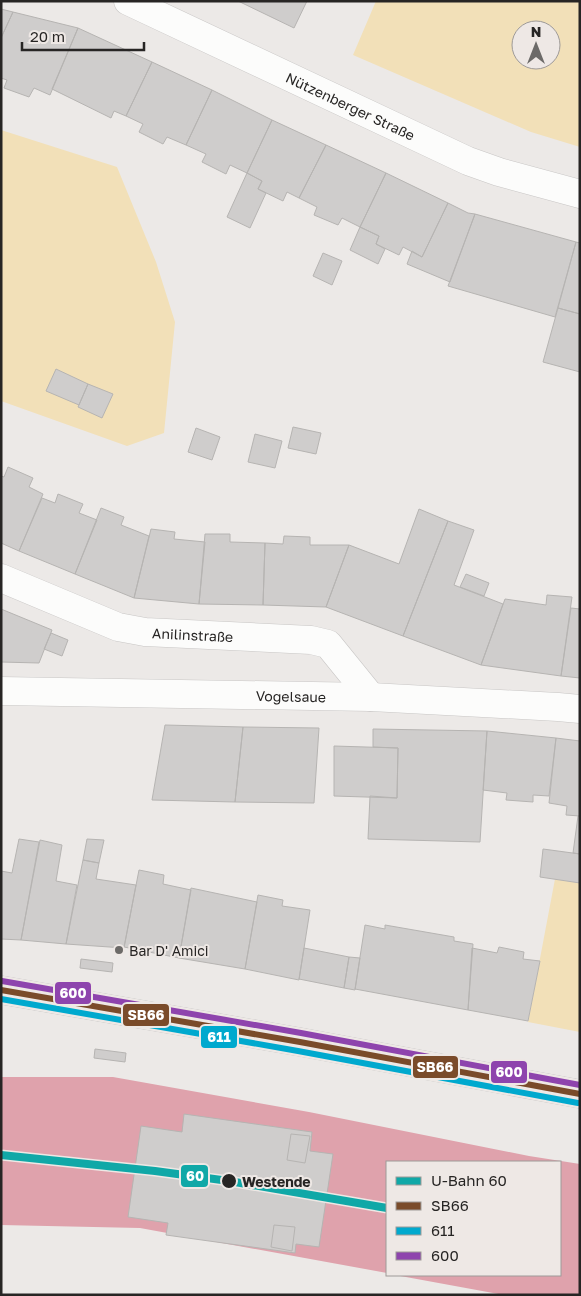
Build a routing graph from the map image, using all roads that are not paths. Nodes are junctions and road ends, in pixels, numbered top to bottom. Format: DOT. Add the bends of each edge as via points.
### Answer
graph roads {
  1 [pos="128,1"];
  2 [pos="580,194"];
  3 [pos="1,578"];
  4 [pos="1,691"];
  5 [pos="371,697"];
  6 [pos="580,709"];
  7 [pos="1,990"];
  8 [pos="580,1094"];
  1 -- 2 [label="street, Nützenberger Straße" via="468,161"];
  3 -- 5 [label="street, Anilinstraße" via="118,627 145,632 311,640 328,644"];
  4 -- 5 [label="street, Vogelsaue"];
  5 -- 6 [label="street, Vogelsaue"];
  7 -- 8 [label="street"];
}
